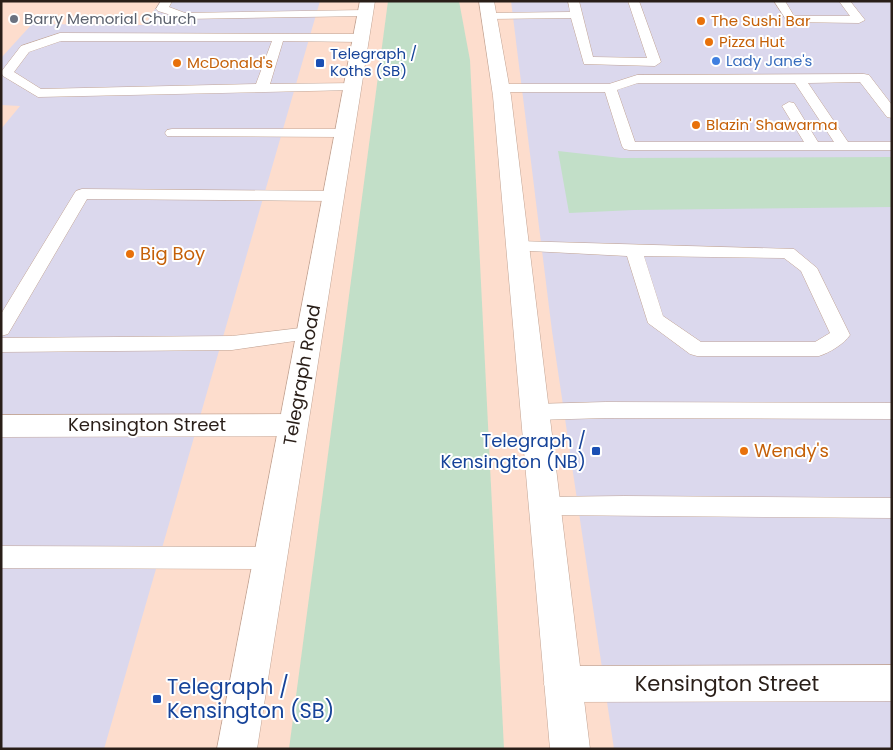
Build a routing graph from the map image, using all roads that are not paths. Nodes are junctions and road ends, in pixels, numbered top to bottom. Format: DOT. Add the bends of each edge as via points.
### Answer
graph roads {
  1 [pos="167,1"];
  2 [pos="573,1"];
  3 [pos="633,1"];
  4 [pos="779,1"];
  5 [pos="844,1"];
  6 [pos="576,16"];
  7 [pos="365,17"];
  8 [pos="486,20"];
  9 [pos="279,37"];
  10 [pos="799,79"];
  11 [pos="353,86"];
  12 [pos="262,87"];
  13 [pos="500,88"];
  14 [pos="610,88"];
  15 [pos="789,106"];
  16 [pos="892,114"];
  17 [pos="344,133"];
  18 [pos="172,134"];
  19 [pos="814,146"];
  20 [pos="844,146"];
  21 [pos="892,146"];
  22 [pos="333,196"];
  23 [pos="517,246"];
  24 [pos="634,251"];
  25 [pos="1,330"];
  26 [pos="309,333"];
  27 [pos="1,344"];
  28 [pos="892,411"];
  29 [pos="535,412"];
  30 [pos="293,425"];
  31 [pos="1,426"];
  32 [pos="544,506"];
  33 [pos="892,508"];
  34 [pos="1,557"];
  35 [pos="270,558"];
  36 [pos="892,683"];
  37 [pos="563,684"];
  38 [pos="237,749"];
  39 [pos="570,749"];
  1 -- 7 [label="lane" via="162,9 184,16"];
  2 -- 6 [label="lane"];
  3 -- 6 [label="lane" via="655,62 588,62"];
  4 -- 5 [label="lane" via="791,19 859,20"];
  6 -- 8 [label="lane"];
  7 -- 9 [label="lane"];
  7 -- 11 [label="main road, Telegraph Road"];
  8 -- 13 [label="main road"];
  9 -- 12 [label="lane"];
  9 -- 12 [label="lane" via="60,37 25,49 7,73 38,92"];
  10 -- 14 [label="lane" via="637,79"];
  10 -- 16 [label="lane" via="864,78"];
  10 -- 20 [label="lane"];
  11 -- 12 [label="lane"];
  11 -- 17 [label="main road, Telegraph Road"];
  13 -- 14 [label="lane"];
  13 -- 23 [label="main road"];
  14 -- 19 [label="lane" via="628,146"];
  15 -- 19 [label="lane"];
  17 -- 18 [label="lane"];
  17 -- 22 [label="main road, Telegraph Road"];
  19 -- 20 [label="lane"];
  20 -- 21 [label="lane"];
  22 -- 25 [label="lane" via="82,194"];
  22 -- 26 [label="main road, Telegraph Road"];
  23 -- 24 [label="lane"];
  23 -- 29 [label="main road"];
  24 -- 24 [label="lane" via="788,253 808,268 840,335 819,349 697,349 655,319"];
  26 -- 27 [label="lane" via="232,343"];
  26 -- 30 [label="main road, Telegraph Road"];
  28 -- 29 [label="lane"];
  29 -- 32 [label="main road"];
  30 -- 31 [label="main road, Kensington Street"];
  30 -- 35 [label="main road, Telegraph Road"];
  32 -- 33 [label="lane"];
  32 -- 37 [label="main road"];
  34 -- 35 [label="lane"];
  35 -- 38 [label="main road, Telegraph Road"];
  36 -- 37 [label="main road, Kensington Street"];
  37 -- 39 [label="main road"];
}
